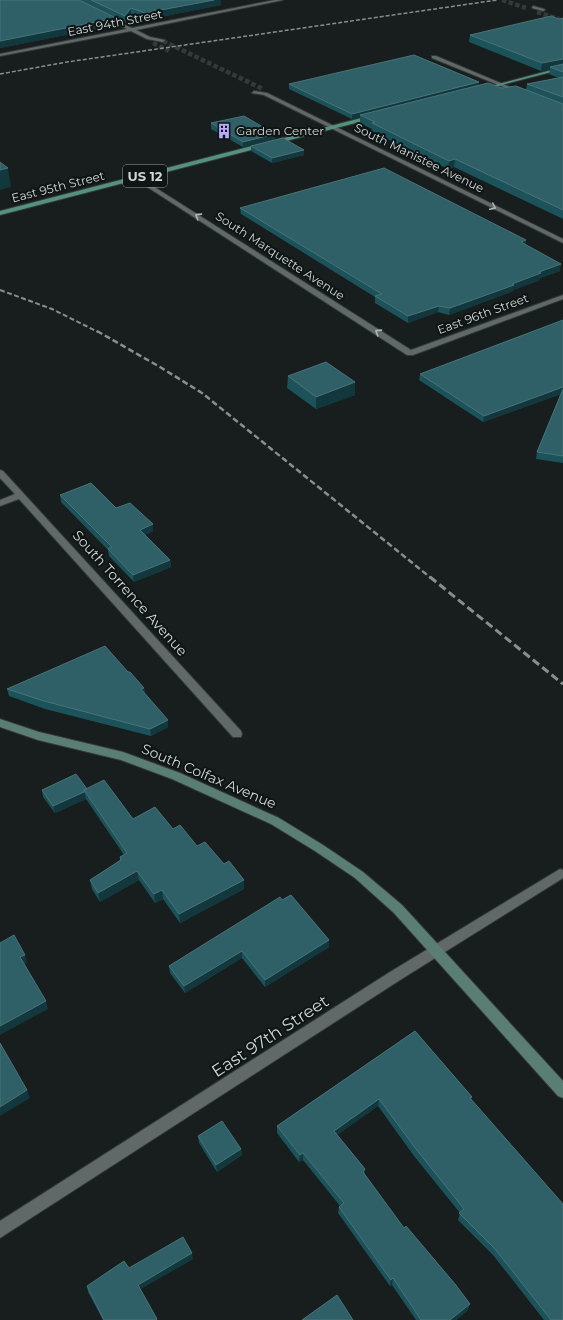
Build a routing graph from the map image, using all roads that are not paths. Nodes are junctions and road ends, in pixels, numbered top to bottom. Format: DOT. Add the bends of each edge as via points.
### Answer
graph roads {
  1 [pos="281,0"];
  2 [pos="533,7"];
  3 [pos="526,8"];
  4 [pos="543,10"];
  5 [pos="537,12"];
  6 [pos="102,15"];
  7 [pos="132,29"];
  8 [pos="149,38"];
  9 [pos="163,41"];
  10 [pos="153,43"];
  11 [pos="0,55"];
  12 [pos="434,56"];
  13 [pos="563,68"];
  14 [pos="501,84"];
  15 [pos="478,90"];
  16 [pos="254,92"];
  17 [pos="525,93"];
  18 [pos="380,115"];
  19 [pos="332,127"];
  20 [pos="137,178"];
  21 [pos="0,213"];
  22 [pos="563,241"];
  23 [pos="563,297"];
  24 [pos="410,353"];
  25 [pos="0,473"];
  26 [pos="20,496"];
  27 [pos="0,503"];
  28 [pos="0,723"];
  29 [pos="237,734"];
  30 [pos="560,874"];
  31 [pos="435,951"];
  32 [pos="563,1091"];
  33 [pos="0,1230"];
  1 -- 7 [label="street, East 94th Street"];
  2 -- 4 [label="street"];
  3 -- 5 [label="street"];
  6 -- 7 [label="street"];
  7 -- 8 [label="street"];
  7 -- 11 [label="street, East 94th Street"];
  8 -- 9 [label="street"];
  8 -- 10 [label="street"];
  12 -- 14 [label="street"];
  13 -- 14 [label="main road"];
  14 -- 15 [label="main road"];
  14 -- 17 [label="street"];
  16 -- 19 [label="street, South Manistee Avenue" via="264,92"];
  18 -- 19 [label="main road, East 95th Street / US 12"];
  19 -- 20 [label="main road, East 95th Street / US 12"];
  19 -- 22 [label="street, South Manistee Avenue, one-way"];
  20 -- 21 [label="main road, East 95th Street / US 12"];
  24 -- 20 [label="street, South Marquette Avenue, one-way"];
  23 -- 24 [label="street, East 96th Street"];
  25 -- 26 [label="street, South Torrence Avenue"];
  26 -- 27 [label="street"];
  26 -- 29 [label="street, South Torrence Avenue"];
  28 -- 31 [label="main road, South Colfax Avenue" via="38,736 123,756 176,776 275,821 359,875 398,909"];
  30 -- 31 [label="street, East 97th Street"];
  31 -- 32 [label="main road"];
  31 -- 33 [label="street, East 97th Street"];
}
